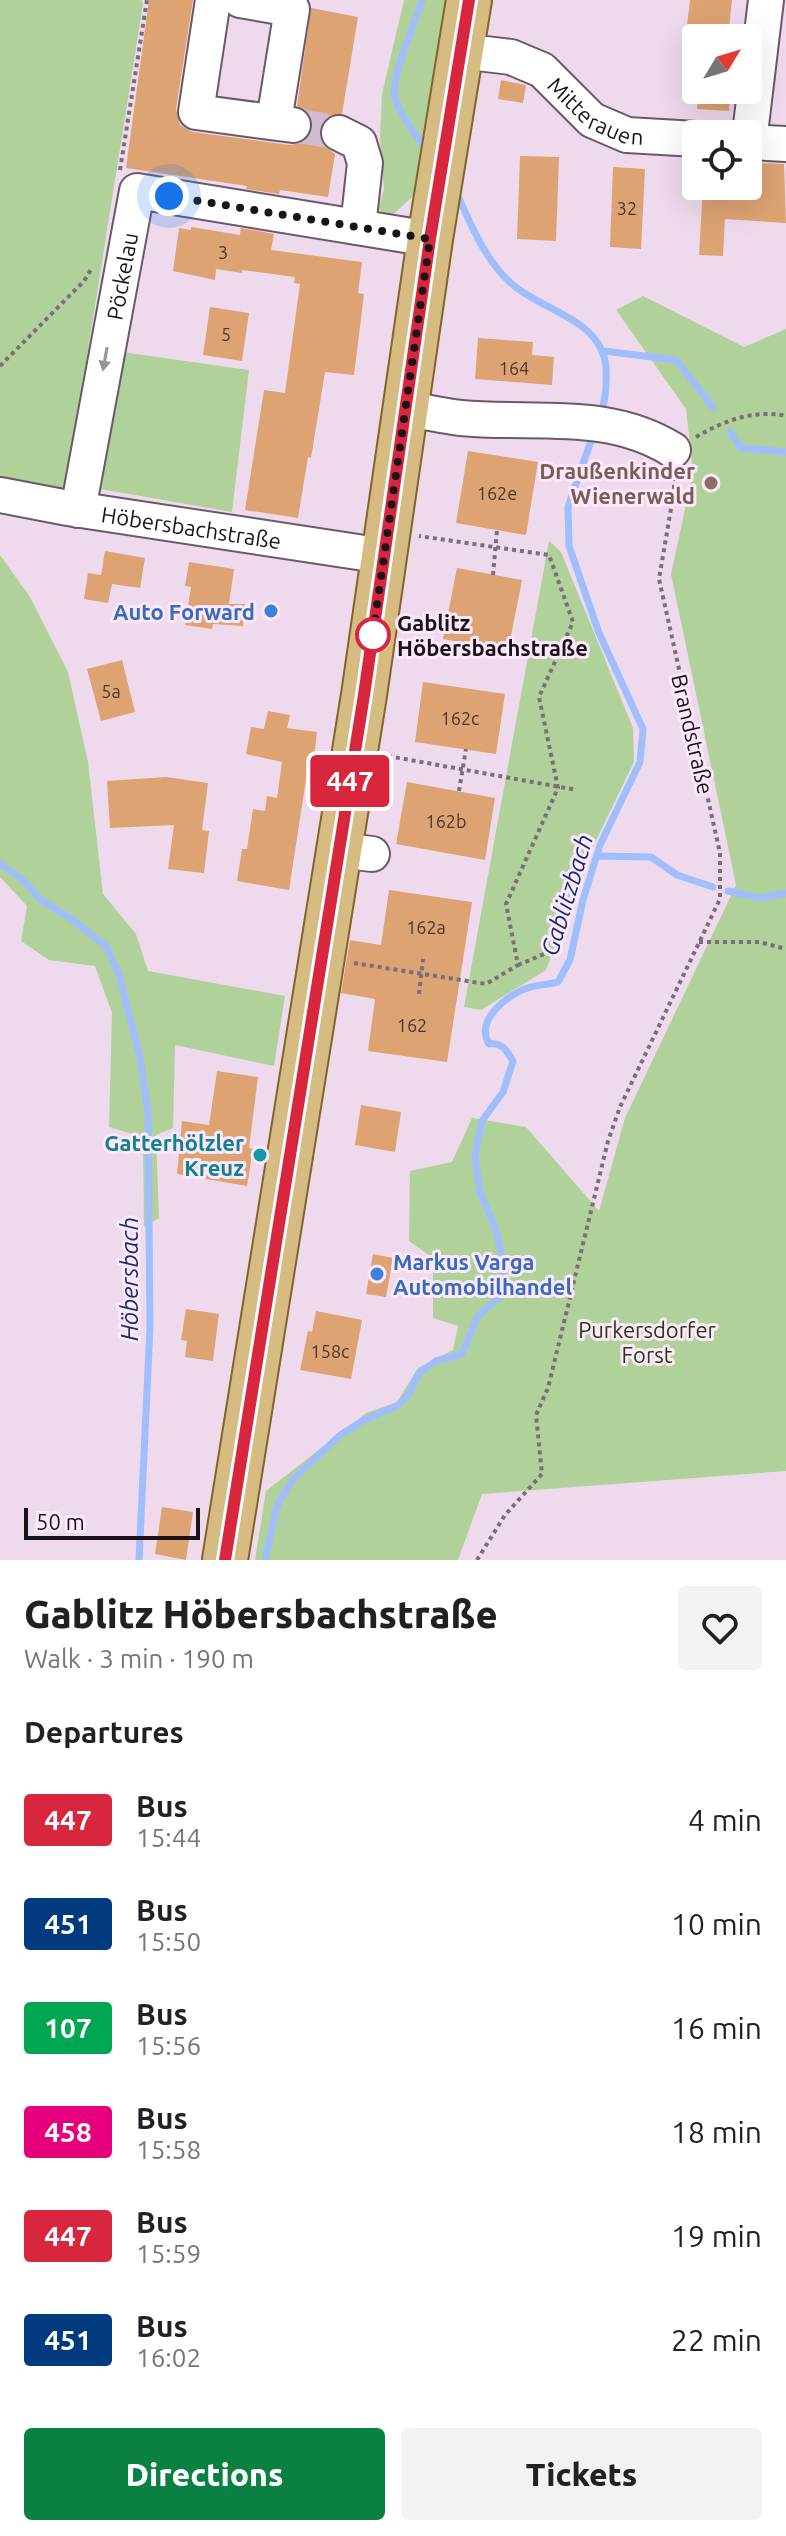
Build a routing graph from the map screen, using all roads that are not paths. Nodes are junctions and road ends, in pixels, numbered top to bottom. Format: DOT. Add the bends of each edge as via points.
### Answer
graph roads {
  1 [pos="213,0"];
  2 [pos="240,0"];
  3 [pos="469,0"];
  4 [pos="766,0"];
  5 [pos="461,51"];
  6 [pos="751,120"];
  7 [pos="339,133"];
  8 [pos="682,138"];
  9 [pos="762,143"];
  10 [pos="786,144"];
  11 [pos="358,227"];
  12 [pos="430,239"];
  13 [pos="406,409"];
  14 [pos="673,450"];
  15 [pos="0,495"];
  16 [pos="78,510"];
  17 [pos="398,546"];
  18 [pos="225,1560"];
  1 -- 2 [label="street" via="196,112 283,123 292,9"];
  3 -- 5 [label="main road"];
  4 -- 6 [label="street"];
  5 -- 8 [label="street, Mitterauen" via="511,57 542,70 592,120 627,135"];
  5 -- 12 [label="main road"];
  7 -- 11 [label="street" via="359,143 365,163"];
  9 -- 10 [label="street"];
  11 -- 12 [label="street, Pöckelau"];
  11 -- 16 [label="street, Pöckelau, one-way" via="137,191"];
  12 -- 13 [label="main road"];
  13 -- 14 [label="street" via="461,418 592,423 649,435"];
  13 -- 17 [label="main road"];
  15 -- 16 [label="street, Höbersbachstraße"];
  16 -- 17 [label="street, Höbersbachstraße"];
  17 -- 18 [label="main road" via="356,852"];
}
